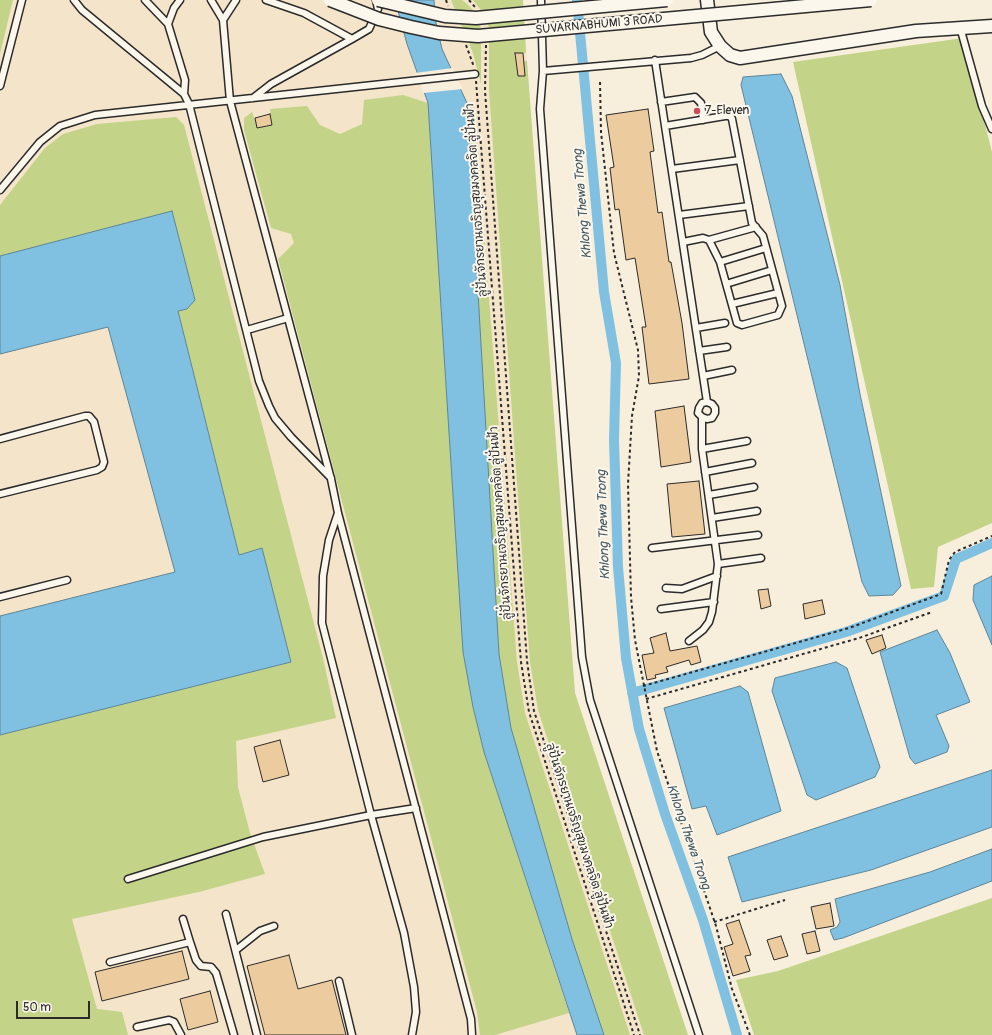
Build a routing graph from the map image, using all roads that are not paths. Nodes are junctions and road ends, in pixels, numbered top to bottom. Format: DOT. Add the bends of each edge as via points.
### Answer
graph roads {
  1 [pos="22,0"];
  2 [pos="74,0"];
  3 [pos="145,0"];
  4 [pos="180,0"];
  5 [pos="211,0"];
  6 [pos="236,0"];
  7 [pos="266,0"];
  8 [pos="330,0"];
  9 [pos="377,0"];
  10 [pos="541,0"];
  11 [pos="667,0"];
  12 [pos="707,0"];
  13 [pos="871,0"];
  14 [pos="223,20"];
  15 [pos="168,24"];
  16 [pos="992,26"];
  17 [pos="960,27"];
  18 [pos="352,39"];
  19 [pos="720,46"];
  20 [pos="655,60"];
  21 [pos="543,71"];
  22 [pos="475,74"];
  23 [pos="0,86"];
  24 [pos="184,94"];
  25 [pos="253,98"];
  26 [pos="230,101"];
  27 [pos="661,102"];
  28 [pos="190,104"];
  29 [pos="704,120"];
  30 [pos="665,126"];
  31 [pos="992,129"];
  32 [pos="740,160"];
  33 [pos="672,169"];
  34 [pos="0,190"];
  35 [pos="749,206"];
  36 [pos="679,215"];
  37 [pos="756,227"];
  38 [pos="708,240"];
  39 [pos="683,242"];
  40 [pos="766,248"];
  41 [pos="720,262"];
  42 [pos="772,270"];
  43 [pos="726,284"];
  44 [pos="778,293"];
  45 [pos="732,304"];
  46 [pos="288,318"];
  47 [pos="725,323"];
  48 [pos="696,328"];
  49 [pos="248,330"];
  50 [pos="727,347"];
  51 [pos="699,351"];
  52 [pos="732,370"];
  53 [pos="703,376"];
  54 [pos="707,402"];
  55 [pos="702,417"];
  56 [pos="0,438"];
  57 [pos="746,441"];
  58 [pos="702,449"];
  59 [pos="752,464"];
  60 [pos="706,472"];
  61 [pos="331,478"];
  62 [pos="754,487"];
  63 [pos="0,494"];
  64 [pos="709,495"];
  65 [pos="757,511"];
  66 [pos="338,513"];
  67 [pos="712,518"];
  68 [pos="758,535"];
  69 [pos="715,540"];
  70 [pos="652,548"];
  71 [pos="761,558"];
  72 [pos="718,564"];
  73 [pos="717,576"];
  74 [pos="67,580"];
  75 [pos="666,588"];
  76 [pos="0,597"];
  77 [pos="714,602"];
  78 [pos="661,609"];
  79 [pos="689,641"];
  80 [pos="416,808"];
  81 [pos="371,815"];
  82 [pos="128,879"];
  83 [pos="226,914"];
  84 [pos="183,919"];
  85 [pos="274,926"];
  86 [pos="190,942"];
  87 [pos="236,950"];
  88 [pos="110,962"];
  89 [pos="339,981"];
  90 [pos="137,1027"];
  91 [pos="181,1035"];
  92 [pos="234,1035"];
  93 [pos="257,1035"];
  94 [pos="352,1035"];
  95 [pos="412,1035"];
  96 [pos="472,1035"];
  97 [pos="699,1035"];
  1 -- 23 [label="lane"];
  2 -- 24 [label="lane" via="82,10"];
  3 -- 15 [label="lane"];
  4 -- 15 [label="lane"];
  5 -- 14 [label="lane"];
  6 -- 14 [label="lane"];
  7 -- 18 [label="lane" via="304,13"];
  8 -- 13 [label="street, SUVARNABHUMI 3 ROAD, bridge" via="411,28 478,36"];
  9 -- 11 [label="street, SUVARNABHUMI 3 ROAD, bridge" via="445,16 476,18"];
  9 -- 18 [label="lane" via="378,9 369,29"];
  10 -- 21 [label="lane"];
  12 -- 19 [label="street" via="711,32"];
  14 -- 26 [label="lane"];
  15 -- 24 [label="lane" via="185,80"];
  16 -- 17 [label="street"];
  17 -- 19 [label="street" via="916,31 740,58 730,55"];
  17 -- 31 [label="lane" via="982,106"];
  18 -- 25 [label="lane" via="271,84"];
  19 -- 20 [label="lane" via="691,58"];
  20 -- 21 [label="lane"];
  20 -- 27 [label="lane"];
  21 -- 97 [label="lane" via="540,116 582,656 590,700"];
  22 -- 25 [label="lane"];
  24 -- 28 [label="lane"];
  25 -- 26 [label="lane"];
  26 -- 28 [label="lane"];
  26 -- 46 [label="lane"];
  27 -- 29 [label="lane" via="695,97 700,103"];
  27 -- 30 [label="lane"];
  28 -- 34 [label="lane" via="95,115 60,126 40,142"];
  28 -- 49 [label="lane"];
  29 -- 30 [label="lane"];
  29 -- 32 [label="lane" via="730,116"];
  30 -- 33 [label="lane"];
  32 -- 33 [label="lane"];
  32 -- 35 [label="lane"];
  33 -- 36 [label="lane"];
  35 -- 36 [label="lane"];
  35 -- 37 [label="lane" via="752,223"];
  36 -- 39 [label="lane"];
  37 -- 38 [label="lane"];
  37 -- 40 [label="lane" via="763,236"];
  38 -- 39 [label="lane" via="703,238"];
  38 -- 41 [label="lane"];
  39 -- 48 [label="lane"];
  40 -- 41 [label="lane"];
  40 -- 42 [label="lane"];
  41 -- 43 [label="lane"];
  42 -- 43 [label="lane"];
  42 -- 44 [label="lane"];
  43 -- 45 [label="lane"];
  44 -- 45 [label="lane"];
  44 -- 45 [label="lane" via="782,306 778,316 742,325 738,323"];
  46 -- 49 [label="lane"];
  46 -- 61 [label="lane"];
  47 -- 48 [label="lane"];
  48 -- 51 [label="lane"];
  49 -- 61 [label="lane" via="259,381 272,412 291,437"];
  50 -- 51 [label="lane"];
  51 -- 53 [label="lane"];
  52 -- 53 [label="lane"];
  53 -- 54 [label="lane"];
  54 -- 55 [label="lane" via="702,403 699,408 698,413"];
  54 -- 55 [label="lane" via="715,408 715,413 712,418"];
  55 -- 58 [label="lane"];
  56 -- 63 [label="lane" via="89,416 94,422 104,462 97,470"];
  57 -- 58 [label="lane"];
  58 -- 60 [label="lane"];
  59 -- 60 [label="lane"];
  60 -- 64 [label="lane"];
  61 -- 66 [label="lane"];
  62 -- 64 [label="lane"];
  64 -- 67 [label="lane"];
  65 -- 67 [label="lane"];
  66 -- 80 [label="lane"];
  66 -- 81 [label="lane" via="329,540 323,576 322,623"];
  67 -- 69 [label="lane"];
  68 -- 69 [label="lane"];
  69 -- 70 [label="lane"];
  69 -- 72 [label="lane"];
  71 -- 72 [label="lane"];
  72 -- 73 [label="lane"];
  73 -- 75 [label="lane" via="682,589"];
  73 -- 77 [label="lane"];
  74 -- 76 [label="lane"];
  77 -- 78 [label="lane"];
  77 -- 79 [label="lane" via="709,622"];
  80 -- 81 [label="lane"];
  80 -- 96 [label="lane" via="471,1019"];
  81 -- 82 [label="lane" via="263,837"];
  81 -- 95 [label="lane" via="411,967 416,1012"];
  83 -- 87 [label="lane"];
  84 -- 86 [label="lane"];
  85 -- 87 [label="lane" via="260,931"];
  86 -- 88 [label="lane"];
  86 -- 92 [label="lane" via="196,960 201,966 211,967 216,973"];
  87 -- 93 [label="lane"];
  89 -- 94 [label="lane"];
  90 -- 91 [label="lane" via="169,1020 174,1022"];
}
